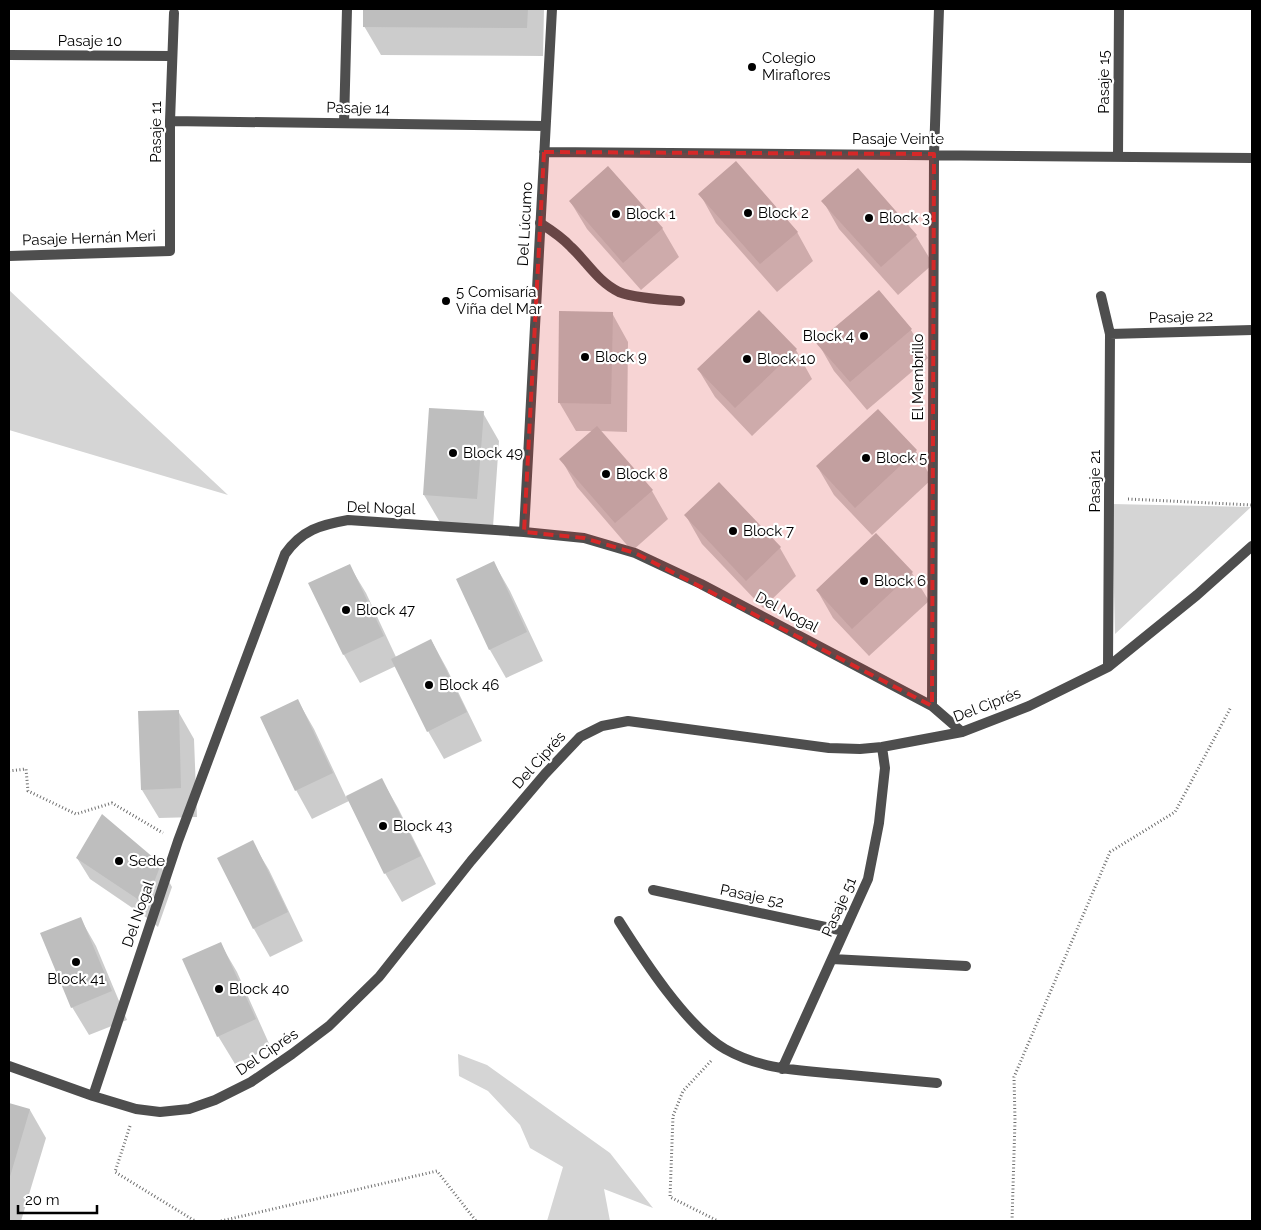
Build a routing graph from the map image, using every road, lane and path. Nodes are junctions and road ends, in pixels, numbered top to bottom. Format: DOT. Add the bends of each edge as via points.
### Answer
graph roads {
  1 [pos="347,9"];
  2 [pos="552,9"];
  3 [pos="938,9"];
  4 [pos="1119,9"];
  5 [pos="174,13"];
  6 [pos="9,55"];
  7 [pos="171,56"];
  8 [pos="170,121"];
  9 [pos="344,123"];
  10 [pos="545,126"];
  11 [pos="544,152"];
  12 [pos="934,154"];
  13 [pos="1118,156"];
  14 [pos="1252,158"];
  15 [pos="540,223"];
  16 [pos="170,251"];
  17 [pos="9,256"];
  18 [pos="1101,296"];
  19 [pos="680,300"];
  20 [pos="1252,330"];
  21 [pos="1110,334"];
  22 [pos="1110,498"];
  23 [pos="1252,505"];
  24 [pos="524,532"];
  25 [pos="1252,546"];
  26 [pos="1108,666"];
  27 [pos="932,706"];
  28 [pos="1231,707"];
  29 [pos="962,732"];
  30 [pos="882,747"];
  31 [pos="9,771"];
  32 [pos="178,841"];
  33 [pos="653,890"];
  34 [pos="619,921"];
  35 [pos="844,931"];
  36 [pos="832,959"];
  37 [pos="966,966"];
  38 [pos="725,1048"];
  39 [pos="9,1066"];
  40 [pos="782,1069"];
  41 [pos="937,1083"];
  42 [pos="92,1096"];
  43 [pos="136,1109"];
  44 [pos="227,1220"];
  45 [pos="195,1221"];
  46 [pos="221,1221"];
  47 [pos="476,1221"];
  48 [pos="718,1221"];
  49 [pos="1012,1221"];
  1 -- 9 [label="street"];
  2 -- 10 [label="street, Del Lúcumo"];
  3 -- 12 [label="street, El Membrillo"];
  4 -- 13 [label="street, Pasaje 15"];
  5 -- 7 [label="street, Pasaje 11"];
  6 -- 7 [label="street, Pasaje 10"];
  7 -- 8 [label="street, Pasaje 11"];
  8 -- 9 [label="street, Pasaje 14"];
  8 -- 16 [label="street, Pasaje 11"];
  9 -- 10 [label="street, Pasaje 14"];
  10 -- 11 [label="street, Del Lúcumo"];
  11 -- 12 [label="street, Pasaje Veinte"];
  11 -- 15 [label="street, Del Lúcumo"];
  12 -- 13 [label="street, Pasaje Veinte"];
  12 -- 27 [label="street, El Membrillo"];
  13 -- 14 [label="street, Pasaje Veinte"];
  15 -- 19 [label="street" via="572,247 601,280 620,292"];
  15 -- 24 [label="street, Del Lúcumo"];
  16 -- 17 [label="street, Pasaje Hernán Meri"];
  18 -- 21 [label="street, Pasaje 21"];
  20 -- 21 [label="street, Pasaje 22"];
  21 -- 22 [label="street, Pasaje 21"];
  22 -- 23 [label="path"];
  22 -- 26 [label="street, Pasaje 21"];
  24 -- 27 [label="street, Del Nogal" via="584,538 635,553 701,584"];
  24 -- 32 [label="street, Del Nogal" via="348,520 308,530 292,544 285,554"];
  25 -- 26 [label="street, Del Ciprés"];
  26 -- 29 [label="street, Del Ciprés" via="1029,706"];
  27 -- 29 [label="street"];
  28 -- 49 [label="path" via="1175,812 1110,852 1102,870 1014,1077"];
  29 -- 30 [label="street, Del Ciprés"];
  30 -- 35 [label="street, Pasaje 51" via="885,768 868,879"];
  30 -- 43 [label="street, Del Ciprés" via="829,748 628,721 602,726 580,737 545,774 379,977 329,1026 251,1082 216,1100 189,1109 160,1112"];
  31 -- 32 [label="path" via="26,768 28,791 76,814 112,803"];
  32 -- 42 [label="street, Del Nogal"];
  33 -- 35 [label="street, Pasaje 52"];
  34 -- 38 [label="street" via="675,1000 704,1033"];
  35 -- 36 [label="street, Pasaje 51"];
  36 -- 37 [label="street"];
  36 -- 40 [label="street, Pasaje 51"];
  38 -- 40 [label="street" via="757,1063"];
  38 -- 48 [label="path" via="683,1090 673,1116 671,1163 670,1197"];
  39 -- 42 [label="street, Del Ciprés"];
  40 -- 41 [label="street"];
  42 -- 43 [label="street, Del Ciprés"];
  43 -- 45 [label="path" via="115,1172"];
  44 -- 46 [label="path"];
  44 -- 47 [label="path" via="437,1171"];
}
